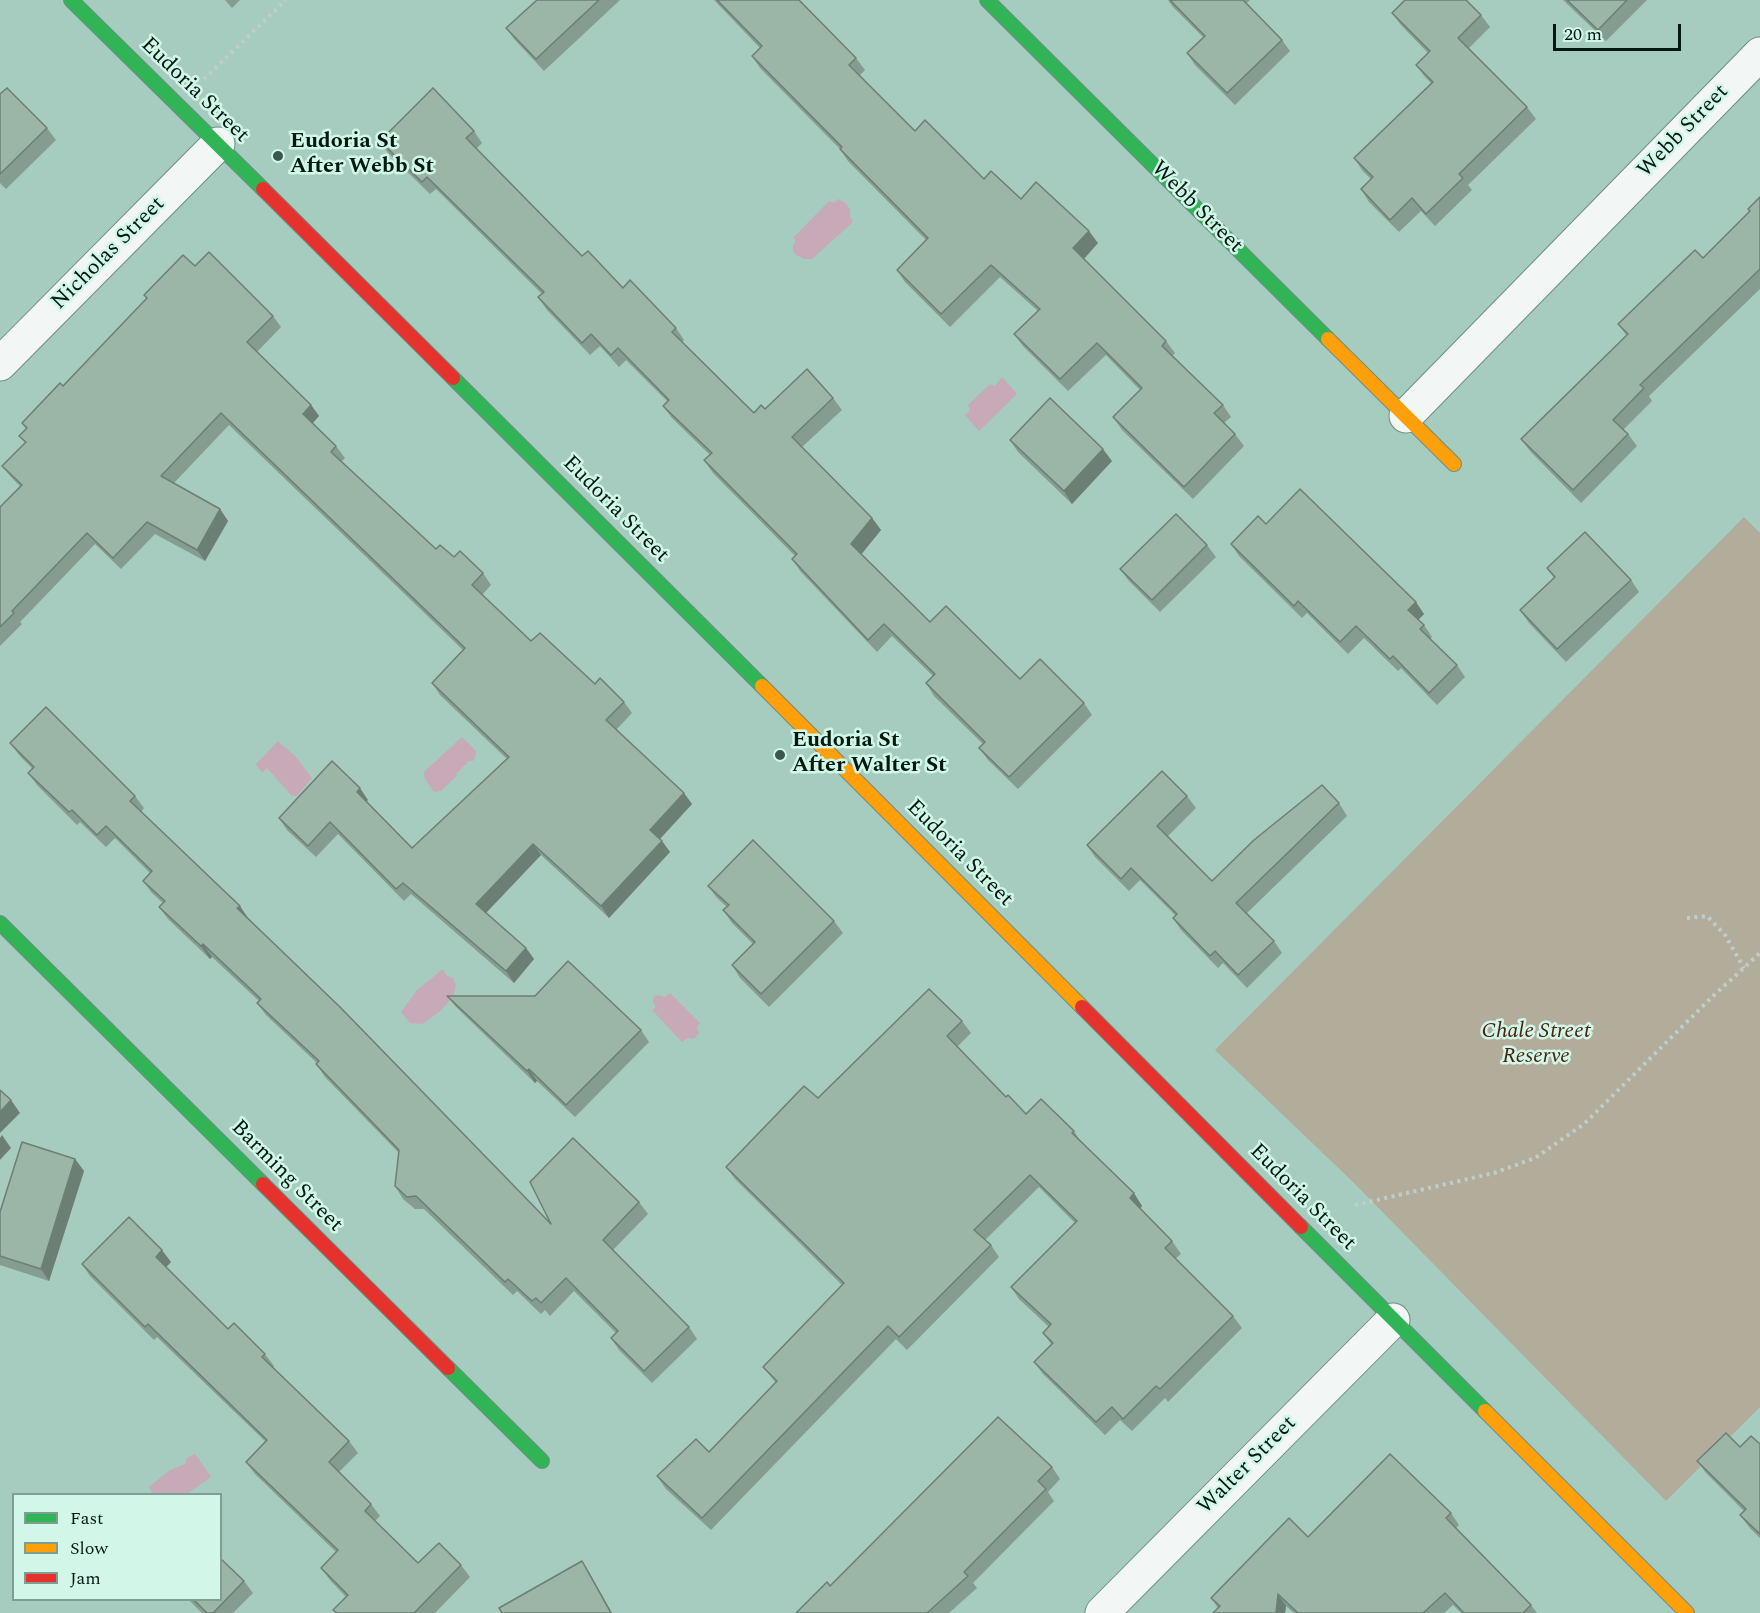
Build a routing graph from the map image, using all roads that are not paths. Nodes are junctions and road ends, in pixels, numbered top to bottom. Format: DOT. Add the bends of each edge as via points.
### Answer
graph roads {
  1 [pos="71,0"];
  2 [pos="987,0"];
  3 [pos="1760,54"];
  4 [pos="218,144"];
  5 [pos="0,364"];
  6 [pos="1406,416"];
  7 [pos="1454,464"];
  8 [pos="0,923"];
  9 [pos="1394,1320"];
  10 [pos="542,1461"];
  11 [pos="1102,1613"];
  12 [pos="1687,1613"];
  1 -- 4 [label="main road, Eudoria Street"];
  2 -- 6 [label="main road, Webb Street"];
  3 -- 6 [label="street, Webb Street"];
  4 -- 5 [label="street, Nicholas Street"];
  4 -- 9 [label="main road, Eudoria Street"];
  6 -- 7 [label="main road, Webb Street"];
  8 -- 10 [label="main road, Barming Street"];
  9 -- 11 [label="street, Walter Street"];
  9 -- 12 [label="main road, Eudoria Street"];
}
